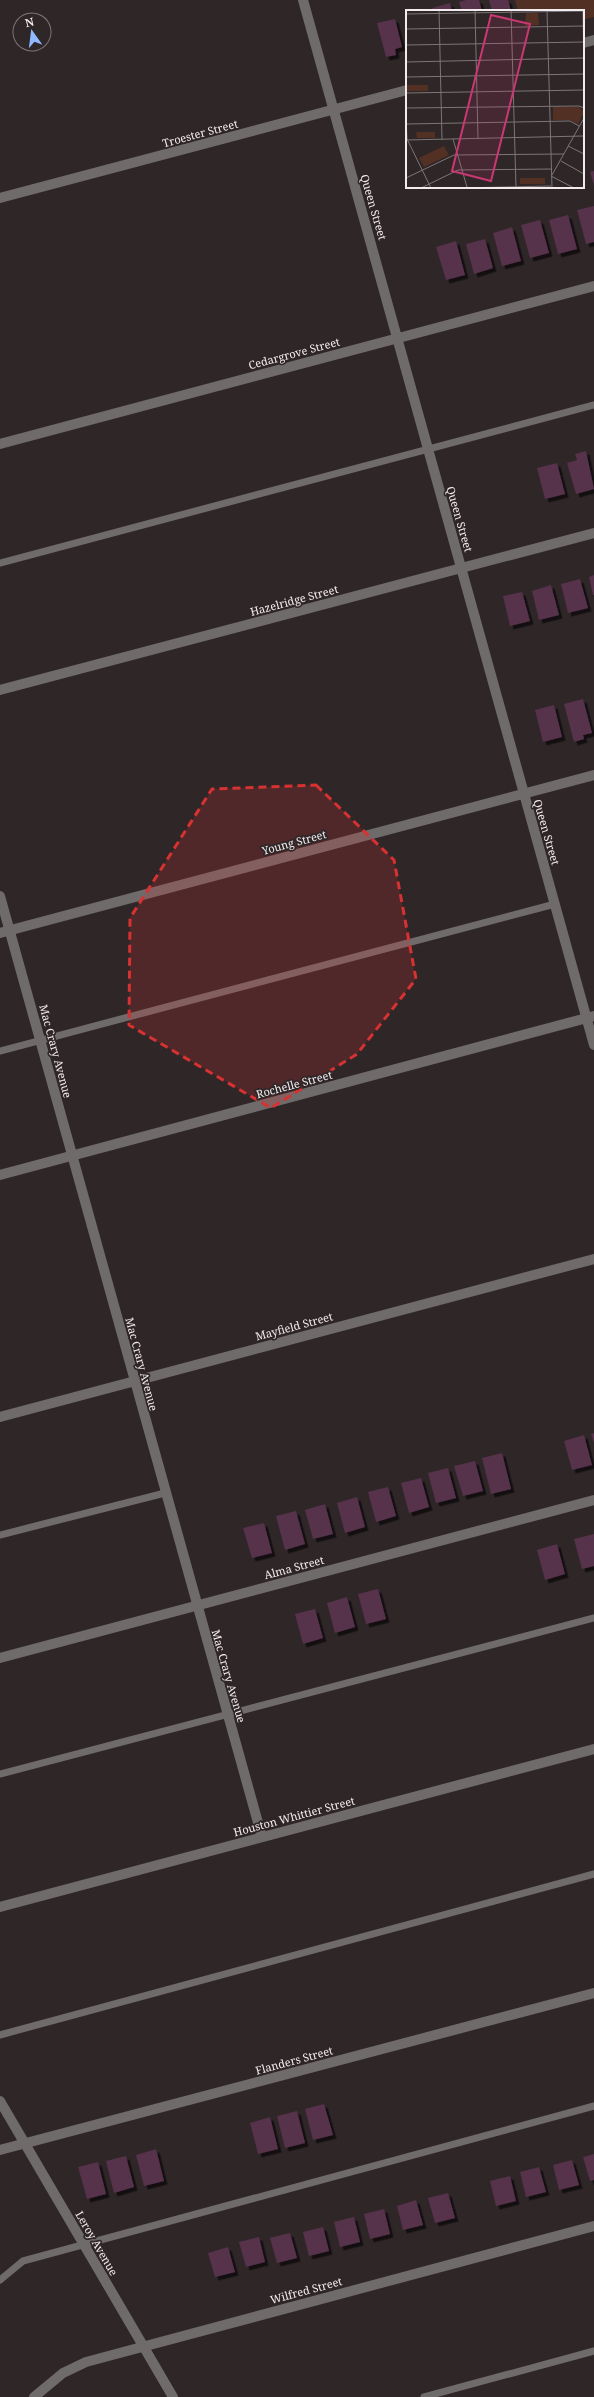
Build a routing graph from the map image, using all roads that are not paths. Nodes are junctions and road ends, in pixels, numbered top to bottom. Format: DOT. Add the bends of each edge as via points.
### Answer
graph roads {
  1 [pos="304,0"];
  2 [pos="594,40"];
  3 [pos="584,43"];
  4 [pos="406,90"];
  5 [pos="334,110"];
  6 [pos="0,198"];
  7 [pos="594,286"];
  8 [pos="398,338"];
  9 [pos="594,405"];
  10 [pos="0,444"];
  11 [pos="429,450"];
  12 [pos="594,533"];
  13 [pos="0,563"];
  14 [pos="462,568"];
  15 [pos="0,690"];
  16 [pos="594,775"];
  17 [pos="524,794"];
  18 [pos="0,896"];
  19 [pos="555,904"];
  20 [pos="5,932"];
  21 [pos="590,1017"];
  22 [pos="40,1040"];
  23 [pos="594,1045"];
  24 [pos="0,1051"];
  25 [pos="72,1156"];
  26 [pos="0,1175"];
  27 [pos="594,1259"];
  28 [pos="134,1381"];
  29 [pos="0,1417"];
  30 [pos="165,1493"];
  31 [pos="594,1500"];
  32 [pos="0,1535"];
  33 [pos="197,1605"];
  34 [pos="594,1618"];
  35 [pos="0,1658"];
  36 [pos="227,1714"];
  37 [pos="594,1749"];
  38 [pos="0,1774"];
  39 [pos="262,1837"];
  40 [pos="594,1874"];
  41 [pos="0,1907"];
  42 [pos="594,1993"];
  43 [pos="0,2035"];
  44 [pos="0,2101"];
  45 [pos="594,2106"];
  46 [pos="25,2144"];
  47 [pos="0,2150"];
  48 [pos="594,2226"];
  49 [pos="84,2245"];
  50 [pos="0,2280"];
  51 [pos="143,2346"];
  52 [pos="594,2351"];
  53 [pos="34,2397"];
  54 [pos="173,2397"];
  55 [pos="424,2397"];
  1 -- 5 [label="street, Queen Street"];
  2 -- 3 [label="street"];
  4 -- 5 [label="street, Troester Street"];
  5 -- 6 [label="street, Troester Street"];
  5 -- 8 [label="street, Queen Street"];
  7 -- 8 [label="street, Cedargrove Street"];
  8 -- 10 [label="street, Cedargrove Street"];
  8 -- 11 [label="street, Queen Street"];
  9 -- 11 [label="lane"];
  11 -- 13 [label="lane"];
  11 -- 14 [label="street, Queen Street"];
  12 -- 14 [label="street, Hazelridge Street"];
  14 -- 15 [label="street, Hazelridge Street"];
  14 -- 17 [label="street, Queen Street"];
  16 -- 17 [label="street, Young Street"];
  17 -- 19 [label="street, Queen Street"];
  17 -- 20 [label="street, Young Street"];
  18 -- 20 [label="street, Mac Crary Avenue"];
  19 -- 21 [label="street, Queen Street"];
  19 -- 22 [label="lane"];
  20 -- 22 [label="street, Mac Crary Avenue"];
  21 -- 23 [label="street, Queen Street"];
  21 -- 25 [label="street, Rochelle Street"];
  22 -- 24 [label="lane"];
  22 -- 25 [label="street, Mac Crary Avenue"];
  25 -- 26 [label="street, Rochelle Street"];
  25 -- 28 [label="street, Mac Crary Avenue"];
  27 -- 28 [label="street, Mayfield Street"];
  28 -- 29 [label="street, Mayfield Street"];
  28 -- 30 [label="street, Mac Crary Avenue"];
  30 -- 32 [label="lane"];
  30 -- 33 [label="street, Mac Crary Avenue"];
  31 -- 33 [label="street, Alma Street"];
  33 -- 35 [label="street, Alma Street"];
  33 -- 36 [label="street, Mac Crary Avenue"];
  34 -- 36 [label="lane"];
  36 -- 38 [label="lane"];
  36 -- 39 [label="street, Mac Crary Avenue"];
  37 -- 39 [label="street, Houston Whittier Street"];
  39 -- 41 [label="street, Houston Whittier Street"];
  40 -- 43 [label="lane"];
  42 -- 46 [label="street, Flanders Street"];
  44 -- 46 [label="street, Leroy Avenue"];
  45 -- 49 [label="lane"];
  46 -- 47 [label="street, Flanders Street"];
  46 -- 49 [label="street, Leroy Avenue"];
  48 -- 51 [label="street, Wilfred Street"];
  49 -- 50 [label="lane" via="23,2261"];
  49 -- 51 [label="street, Leroy Avenue"];
  51 -- 53 [label="street, Wilfred Street" via="74,2366"];
  51 -- 54 [label="street, Leroy Avenue"];
  52 -- 55 [label="lane"];
}
